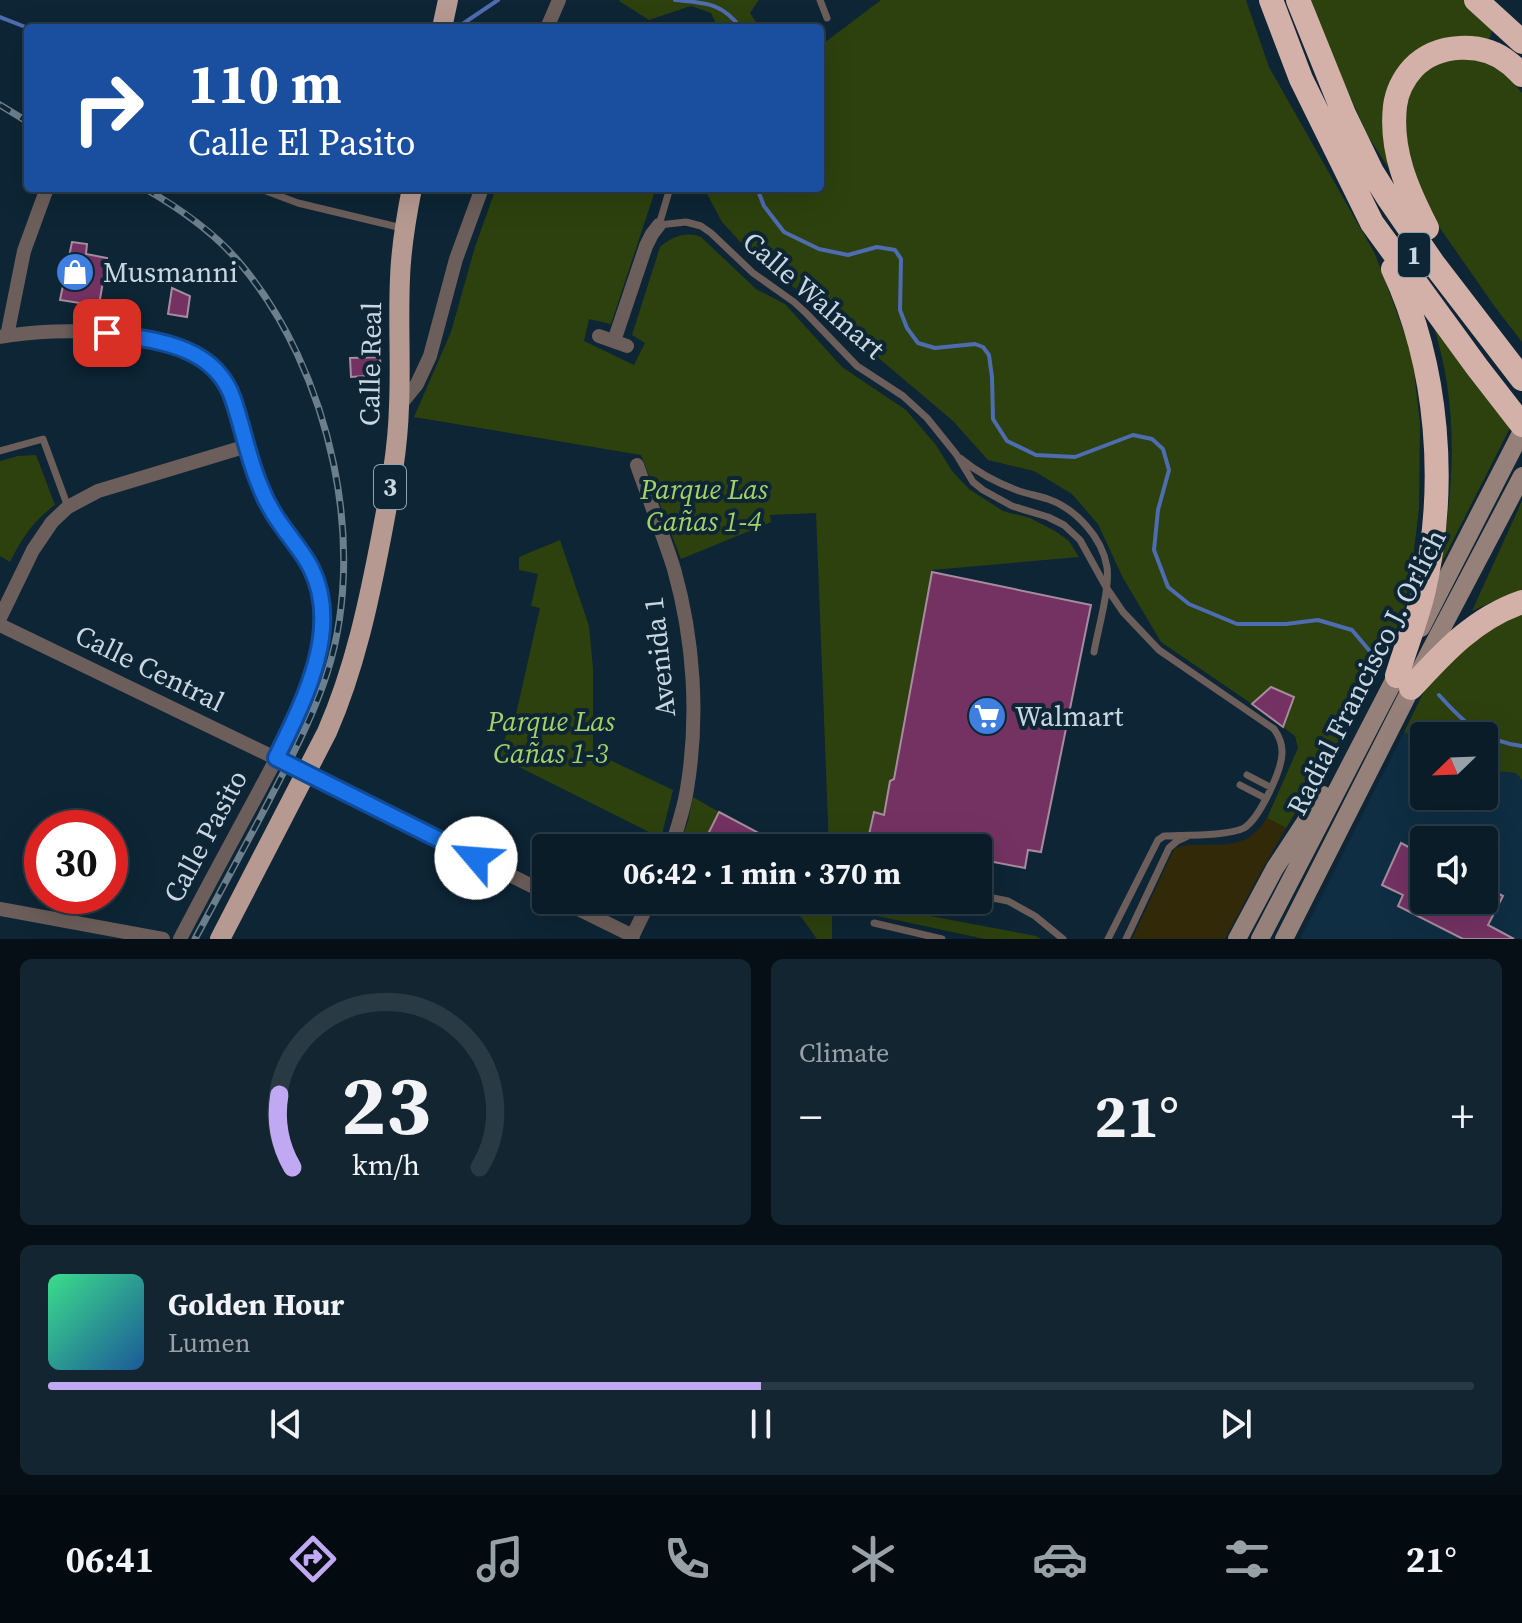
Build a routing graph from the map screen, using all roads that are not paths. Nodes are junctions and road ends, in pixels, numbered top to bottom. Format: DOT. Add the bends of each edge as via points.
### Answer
graph roads {
  1 [pos="448,0"];
  2 [pos="559,0"];
  3 [pos="820,0"];
  4 [pos="1271,0"];
  5 [pos="1298,0"];
  6 [pos="1476,0"];
  7 [pos="827,18"];
  8 [pos="443,24"];
  9 [pos="549,24"];
  10 [pos="1522,42"];
  11 [pos="1522,75"];
  12 [pos="1335,121"];
  13 [pos="46,192"];
  14 [pos="269,192"];
  15 [pos="411,192"];
  16 [pos="481,192"];
  17 [pos="669,192"];
  18 [pos="1372,223"];
  19 [pos="659,225"];
  20 [pos="404,228"];
  21 [pos="1427,228"];
  22 [pos="599,336"];
  23 [pos="4,337"];
  24 [pos="1517,367"];
  25 [pos="1522,401"];
  26 [pos="399,406"];
  27 [pos="1522,428"];
  28 [pos="247,446"];
  29 [pos="0,451"];
  30 [pos="956,454"];
  31 [pos="637,465"];
  32 [pos="1522,476"];
  33 [pos="68,507"];
  34 [pos="1106,587"];
  35 [pos="1522,602"];
  36 [pos="0,618"];
  37 [pos="0,625"];
  38 [pos="1094,652"];
  39 [pos="1404,682"];
  40 [pos="1381,705"];
  41 [pos="276,758"];
  42 [pos="306,773"];
  43 [pos="1247,775"];
  44 [pos="1240,785"];
  45 [pos="1270,787"];
  46 [pos="1265,798"];
  47 [pos="675,834"];
  48 [pos="1194,834"];
  49 [pos="532,886"];
  50 [pos="992,898"];
  51 [pos="0,909"];
  52 [pos="587,914"];
  53 [pos="643,914"];
  54 [pos="874,923"];
  55 [pos="632,937"];
  56 [pos="163,939"];
  57 [pos="180,939"];
  58 [pos="220,939"];
  59 [pos="942,939"];
  60 [pos="1063,939"];
  61 [pos="1108,939"];
  62 [pos="1126,939"];
  63 [pos="1237,939"];
  64 [pos="1260,939"];
  65 [pos="1284,939"];
  1 -- 8 [label="main road"];
  2 -- 9 [label="street"];
  3 -- 7 [label="lane"];
  4 -- 12 [label="highway, 1" via="1301,79"];
  5 -- 12 [label="highway, 1"];
  6 -- 10 [label="highway"];
  11 -- 21 [label="highway" via="1485,51 1445,49 1419,63 1401,84 1394,110 1399,163"];
  12 -- 18 [label="highway, 1"];
  12 -- 21 [label="highway, 1" via="1381,167"];
  12 -- 24 [label="highway, 1" via="1359,148 1433,263"];
  12 -- 24 [label="highway, 1" via="1431,279"];
  13 -- 23 [label="street" via="24,251"];
  14 -- 20 [label="lane"];
  15 -- 20 [label="main road, Calle Real / 3"];
  16 -- 26 [label="street" via="430,356"];
  17 -- 19 [label="lane"];
  18 -- 27 [label="highway, 1"];
  18 -- 39 [label="highway" via="1420,339 1436,458 1434,523"];
  19 -- 22 [label="street" via="646,246 621,344"];
  19 -- 30 [label="lane, Calle Walmart" via="686,222 711,233 794,302 857,366 917,407"];
  20 -- 26 [label="main road, Calle Real / 3"];
  21 -- 24 [label="highway, 1"];
  23 -- 28 [label="street, Calle Pasito" via="86,331 184,348 222,377"];
  24 -- 25 [label="highway, 1"];
  26 -- 42 [label="main road, Calle Real / 3" via="363,624 340,701"];
  27 -- 39 [label="main road, Radial Francisco J. Orlich"];
  28 -- 33 [label="street" via="98,491"];
  28 -- 41 [label="street, Calle Pasito" via="269,506 311,567 322,604 317,658"];
  29 -- 33 [label="lane" via="43,439"];
  30 -- 34 [label="lane, Calle Walmart" via="983,490 1064,525 1080,540"];
  30 -- 34 [label="lane, Calle Walmart" via="977,472 1060,504 1082,520 1101,549"];
  31 -- 47 [label="street, Avenida 1" via="674,570 690,654 693,740"];
  32 -- 39 [label="main road, Radial Francisco J. Orlich"];
  33 -- 36 [label="street" via="33,550"];
  34 -- 38 [label="lane"];
  34 -- 45 [label="lane, Calle Walmart" via="1159,650 1274,729 1283,750"];
  35 -- 39 [label="highway" via="1472,627"];
  37 -- 41 [label="street, Calle Central"];
  39 -- 40 [label="main road, Radial Francisco J. Orlich"];
  39 -- 65 [label="main road, Radial Francisco J. Orlich"];
  40 -- 63 [label="main road" via="1275,868"];
  40 -- 64 [label="main road, Radial Francisco J. Orlich"];
  41 -- 42 [label="street, Calle Central"];
  41 -- 57 [label="street, Calle Pasito"];
  42 -- 49 [label="street, Calle Central"];
  42 -- 58 [label="main road, Calle Real / 3"];
  43 -- 45 [label="lane"];
  44 -- 46 [label="lane"];
  45 -- 46 [label="lane, Calle Walmart"];
  46 -- 48 [label="lane, Calle Walmart" via="1244,828"];
  48 -- 61 [label="lane, Calle Walmart" via="1158,840"];
  48 -- 62 [label="lane" via="1169,848"];
  50 -- 60 [label="lane" via="1035,916"];
  51 -- 56 [label="street"];
  52 -- 55 [label="street"];
  53 -- 55 [label="street"];
  54 -- 59 [label="lane"];
}
